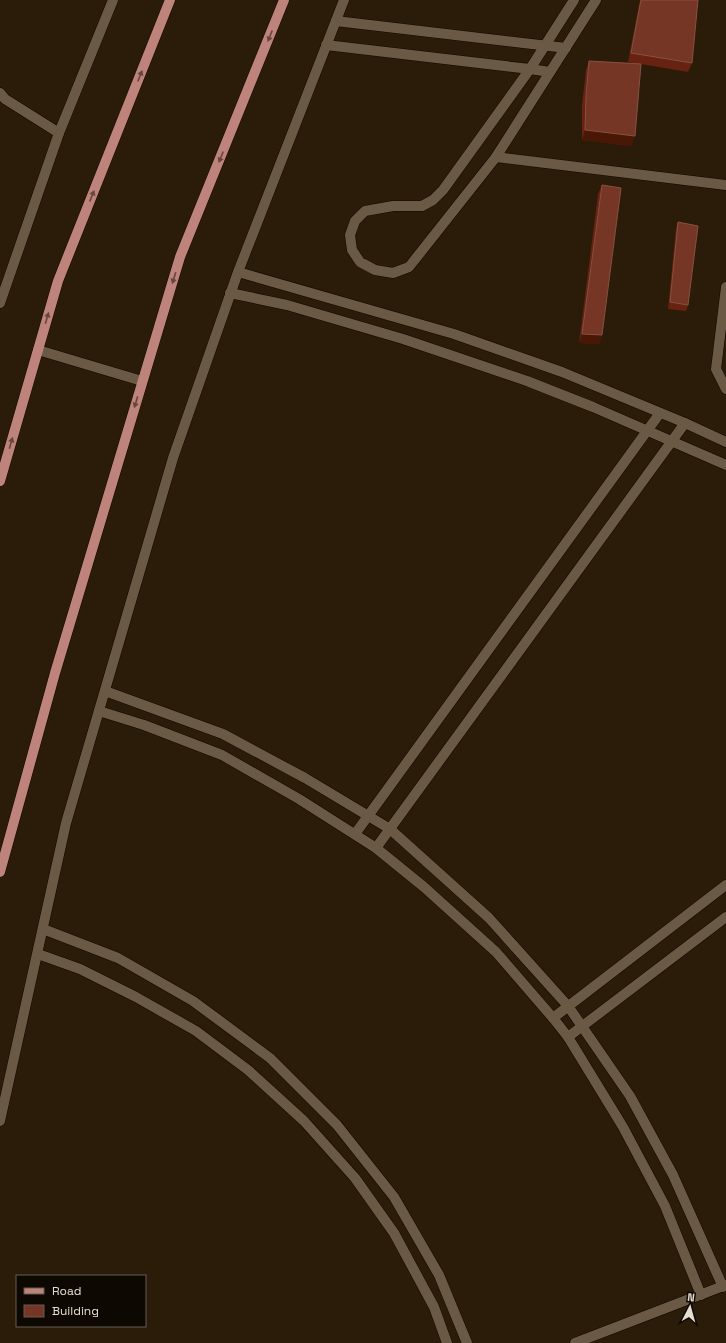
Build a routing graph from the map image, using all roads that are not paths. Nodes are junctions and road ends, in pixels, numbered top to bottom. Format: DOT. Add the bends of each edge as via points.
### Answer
graph roads {
  1 [pos="113,0"];
  2 [pos="170,0"];
  3 [pos="284,0"];
  4 [pos="344,0"];
  5 [pos="574,0"];
  6 [pos="596,0"];
  7 [pos="336,22"];
  8 [pos="546,45"];
  9 [pos="326,46"];
  10 [pos="566,48"];
  11 [pos="530,69"];
  12 [pos="550,72"];
  13 [pos="0,92"];
  14 [pos="59,133"];
  15 [pos="496,157"];
  16 [pos="726,185"];
  17 [pos="238,272"];
  18 [pos="726,287"];
  19 [pos="230,293"];
  20 [pos="0,303"];
  21 [pos="38,350"];
  22 [pos="142,381"];
  23 [pos="726,389"];
  24 [pos="660,413"];
  25 [pos="685,423"];
  26 [pos="648,432"];
  27 [pos="672,442"];
  28 [pos="726,442"];
  29 [pos="726,465"];
  30 [pos="0,481"];
  31 [pos="105,692"];
  32 [pos="99,711"];
  33 [pos="368,816"];
  34 [pos="390,829"];
  35 [pos="355,834"];
  36 [pos="376,848"];
  37 [pos="0,872"];
  38 [pos="726,885"];
  39 [pos="726,917"];
  40 [pos="43,930"];
  41 [pos="38,954"];
  42 [pos="568,1006"];
  43 [pos="553,1018"];
  44 [pos="582,1026"];
  45 [pos="568,1037"];
  46 [pos="0,1121"];
  47 [pos="724,1286"];
  48 [pos="701,1295"];
  49 [pos="447,1343"];
  50 [pos="467,1343"];
  51 [pos="575,1343"];
  1 -- 14 [label="street"];
  21 -- 2 [label="main road, one-way" via="58,281"];
  3 -- 22 [label="main road, one-way" via="180,257"];
  4 -- 7 [label="street"];
  5 -- 8 [label="street"];
  6 -- 10 [label="street"];
  7 -- 8 [label="street"];
  7 -- 9 [label="street"];
  8 -- 10 [label="street"];
  8 -- 11 [label="street"];
  9 -- 11 [label="street"];
  9 -- 17 [label="street"];
  10 -- 12 [label="street"];
  11 -- 12 [label="street"];
  11 -- 15 [label="street" via="443,190 433,200 422,206 393,206 365,211 355,221 350,235 352,250 360,262 375,270 392,273 409,267"];
  12 -- 15 [label="street"];
  13 -- 14 [label="street" via="5,99"];
  14 -- 20 [label="street"];
  15 -- 16 [label="street"];
  17 -- 19 [label="street"];
  17 -- 24 [label="street" via="454,334 562,372"];
  18 -- 23 [label="street" via="716,369"];
  19 -- 26 [label="street" via="287,305 403,339 527,381"];
  19 -- 31 [label="street" via="173,458"];
  21 -- 22 [label="street"];
  30 -- 21 [label="main road, one-way"];
  22 -- 37 [label="main road, one-way" via="55,673"];
  24 -- 25 [label="street"];
  24 -- 26 [label="street"];
  25 -- 27 [label="street"];
  25 -- 28 [label="street"];
  26 -- 27 [label="street"];
  26 -- 33 [label="street"];
  27 -- 29 [label="street"];
  27 -- 34 [label="street"];
  31 -- 32 [label="street"];
  31 -- 33 [label="street" via="223,734 305,778"];
  32 -- 35 [label="street" via="222,755"];
  32 -- 40 [label="street" via="66,823"];
  33 -- 34 [label="street"];
  33 -- 35 [label="street"];
  34 -- 36 [label="street"];
  34 -- 42 [label="street" via="489,918"];
  35 -- 36 [label="street"];
  36 -- 43 [label="street" via="424,886 496,952"];
  38 -- 42 [label="street"];
  39 -- 44 [label="street"];
  40 -- 41 [label="street"];
  40 -- 50 [label="street" via="118,958 193,1001 270,1058 337,1125 394,1197 439,1275"];
  41 -- 46 [label="street"];
  41 -- 49 [label="street" via="80,969 196,1031 248,1070 304,1121 355,1178 394,1233 434,1307"];
  42 -- 43 [label="street"];
  42 -- 44 [label="street"];
  43 -- 45 [label="street"];
  44 -- 45 [label="street"];
  44 -- 47 [label="street" via="630,1096 669,1168"];
  45 -- 48 [label="street" via="623,1127 665,1206"];
  47 -- 48 [label="street"];
  48 -- 51 [label="street"];
}
